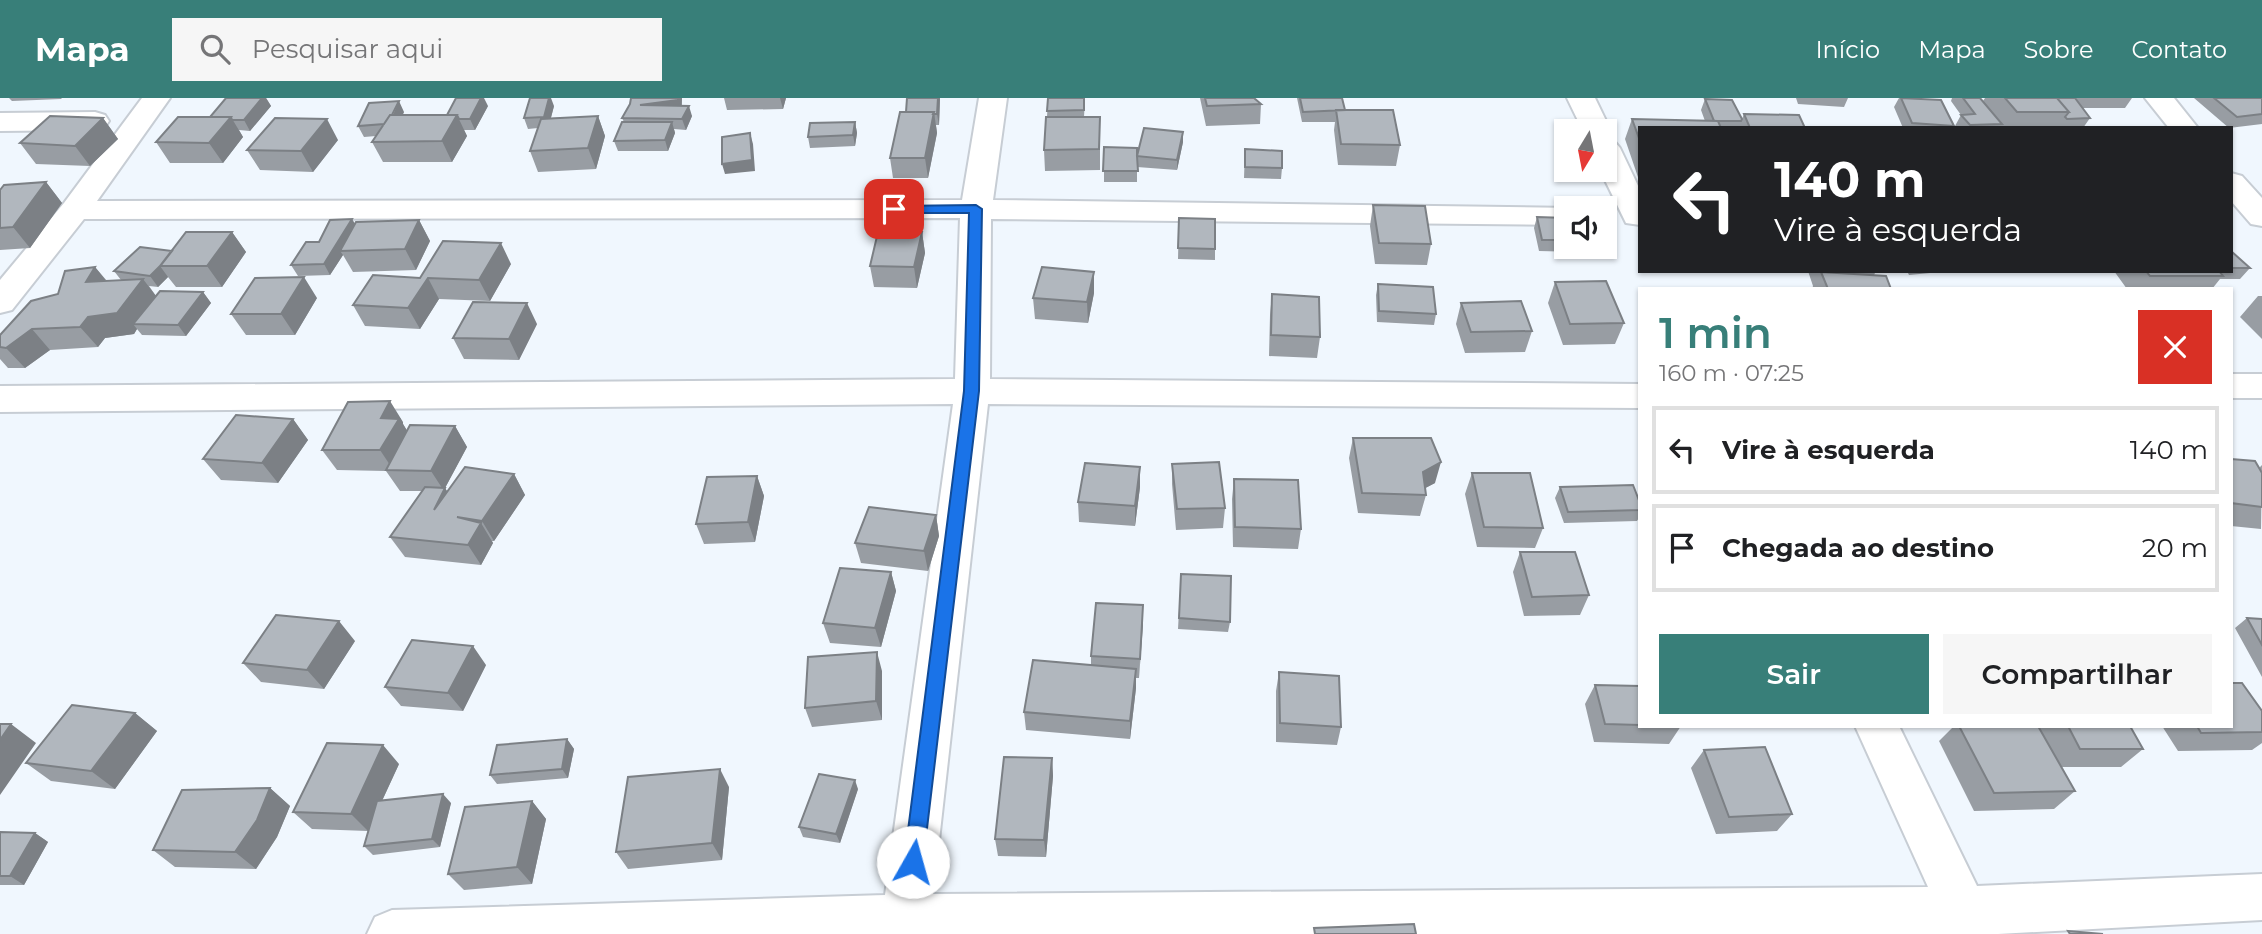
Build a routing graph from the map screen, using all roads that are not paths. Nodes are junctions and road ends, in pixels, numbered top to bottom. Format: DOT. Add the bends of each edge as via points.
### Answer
graph roads {
  1 [pos="993,98"];
  2 [pos="1581,98"];
  3 [pos="2159,98"];
  4 [pos="148,109"];
  5 [pos="1591,119"];
  6 [pos="0,122"];
  7 [pos="2182,126"];
  8 [pos="1617,173"];
  9 [pos="2233,185"];
  10 [pos="976,209"];
  11 [pos="75,210"];
  12 [pos="2253,213"];
  13 [pos="1554,216"];
  14 [pos="1617,216"];
  15 [pos="1638,216"];
  16 [pos="6,288"];
  17 [pos="2233,386"];
  18 [pos="2262,386"];
  19 [pos="972,391"];
  20 [pos="1638,396"];
  21 [pos="0,399"];
  22 [pos="1878,728"];
  23 [pos="2262,897"];
  24 [pos="1969,922"];
  25 [pos="905,926"];
  26 [pos="392,934"];
  1 -- 10 [label="street"];
  2 -- 5 [label="street"];
  3 -- 7 [label="street"];
  4 -- 6 [label="street"];
  4 -- 11 [label="street"];
  8 -- 15 [label="street"];
  9 -- 12 [label="street"];
  10 -- 11 [label="street"];
  10 -- 13 [label="street"];
  10 -- 19 [label="street"];
  11 -- 16 [label="street"];
  14 -- 15 [label="street"];
  17 -- 18 [label="street"];
  19 -- 20 [label="street"];
  19 -- 21 [label="street"];
  19 -- 25 [label="street"];
  22 -- 24 [label="street"];
  23 -- 24 [label="street"];
  24 -- 25 [label="street"];
  25 -- 26 [label="street"];
}
